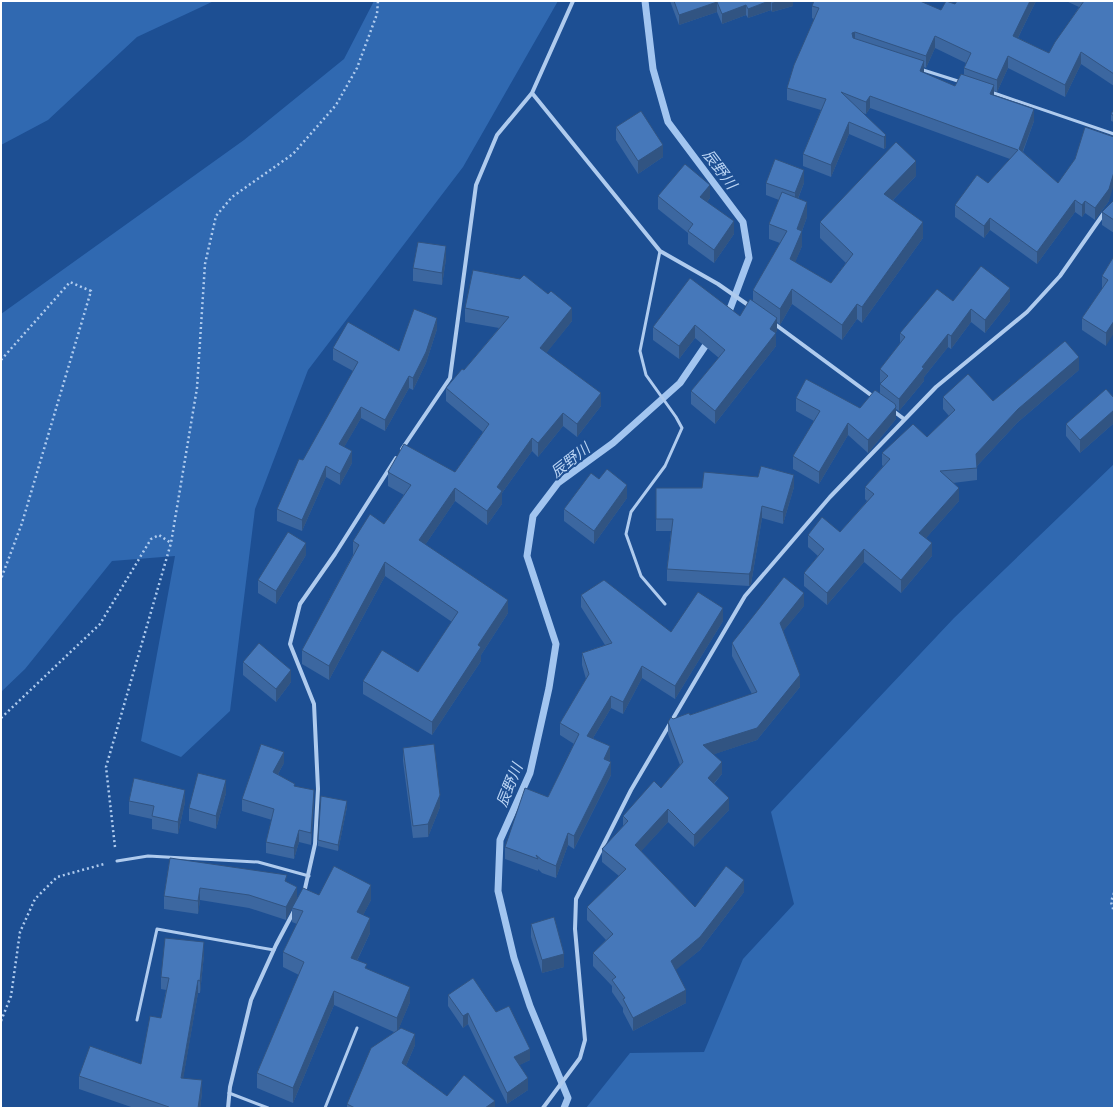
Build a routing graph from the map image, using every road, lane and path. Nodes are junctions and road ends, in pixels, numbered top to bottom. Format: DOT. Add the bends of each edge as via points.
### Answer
graph roads {
  1 [pos="378,1"];
  2 [pos="573,1"];
  3 [pos="914,67"];
  4 [pos="966,84"];
  5 [pos="988,91"];
  6 [pos="532,93"];
  7 [pos="1114,134"];
  8 [pos="1110,206"];
  9 [pos="660,251"];
  10 [pos="754,309"];
  11 [pos="766,318"];
  12 [pos="1,360"];
  13 [pos="880,402"];
  14 [pos="886,406"];
  15 [pos="904,419"];
  16 [pos="171,543"];
  17 [pos="1,579"];
  18 [pos="665,604"];
  19 [pos="1,718"];
  20 [pos="117,861"];
  21 [pos="309,876"];
  22 [pos="1114,893"];
  23 [pos="302,897"];
  24 [pos="298,904"];
  25 [pos="1114,912"];
  26 [pos="274,950"];
  27 [pos="137,1020"];
  28 [pos="1,1021"];
  29 [pos="357,1028"];
  30 [pos="230,1093"];
  31 [pos="228,1108"];
  32 [pos="268,1108"];
  33 [pos="325,1108"];
  34 [pos="543,1108"];
  1 -- 16 [label="path" via="377,14 357,68 336,105 293,154 232,198 216,216 205,264 197,388"];
  2 -- 6 [label="street"];
  3 -- 4 [label="lane"];
  5 -- 7 [label="lane"];
  6 -- 9 [label="street"];
  6 -- 21 [label="street" via="498,135 476,185 450,378 300,604 290,644 314,704 318,789 315,844"];
  8 -- 15 [label="street" via="1060,276 1027,312 936,387"];
  9 -- 10 [label="street" via="718,284"];
  9 -- 18 [label="lane" via="640,351 646,375 682,428 665,466 631,512 626,534 641,576"];
  11 -- 13 [label="street"];
  12 -- 17 [label="path" via="70,282 91,291 22,524"];
  14 -- 15 [label="street"];
  15 -- 34 [label="street" via="830,497 745,596 631,790 576,899 575,929 585,1040 580,1058"];
  16 -- 19 [label="path" via="159,534 151,539 100,624"];
  16 -- 20 [label="path" via="106,767"];
  20 -- 21 [label="lane" via="148,856 258,862"];
  20 -- 28 [label="path" via="57,877 35,899 20,932 11,996"];
  21 -- 23 [label="street"];
  22 -- 25 [label="path" via="1111,902"];
  24 -- 26 [label="street"];
  26 -- 27 [label="lane" via="157,929"];
  26 -- 30 [label="street" via="251,1000"];
  29 -- 33 [label="lane"];
  30 -- 31 [label="street"];
  30 -- 32 [label="lane"];
}
